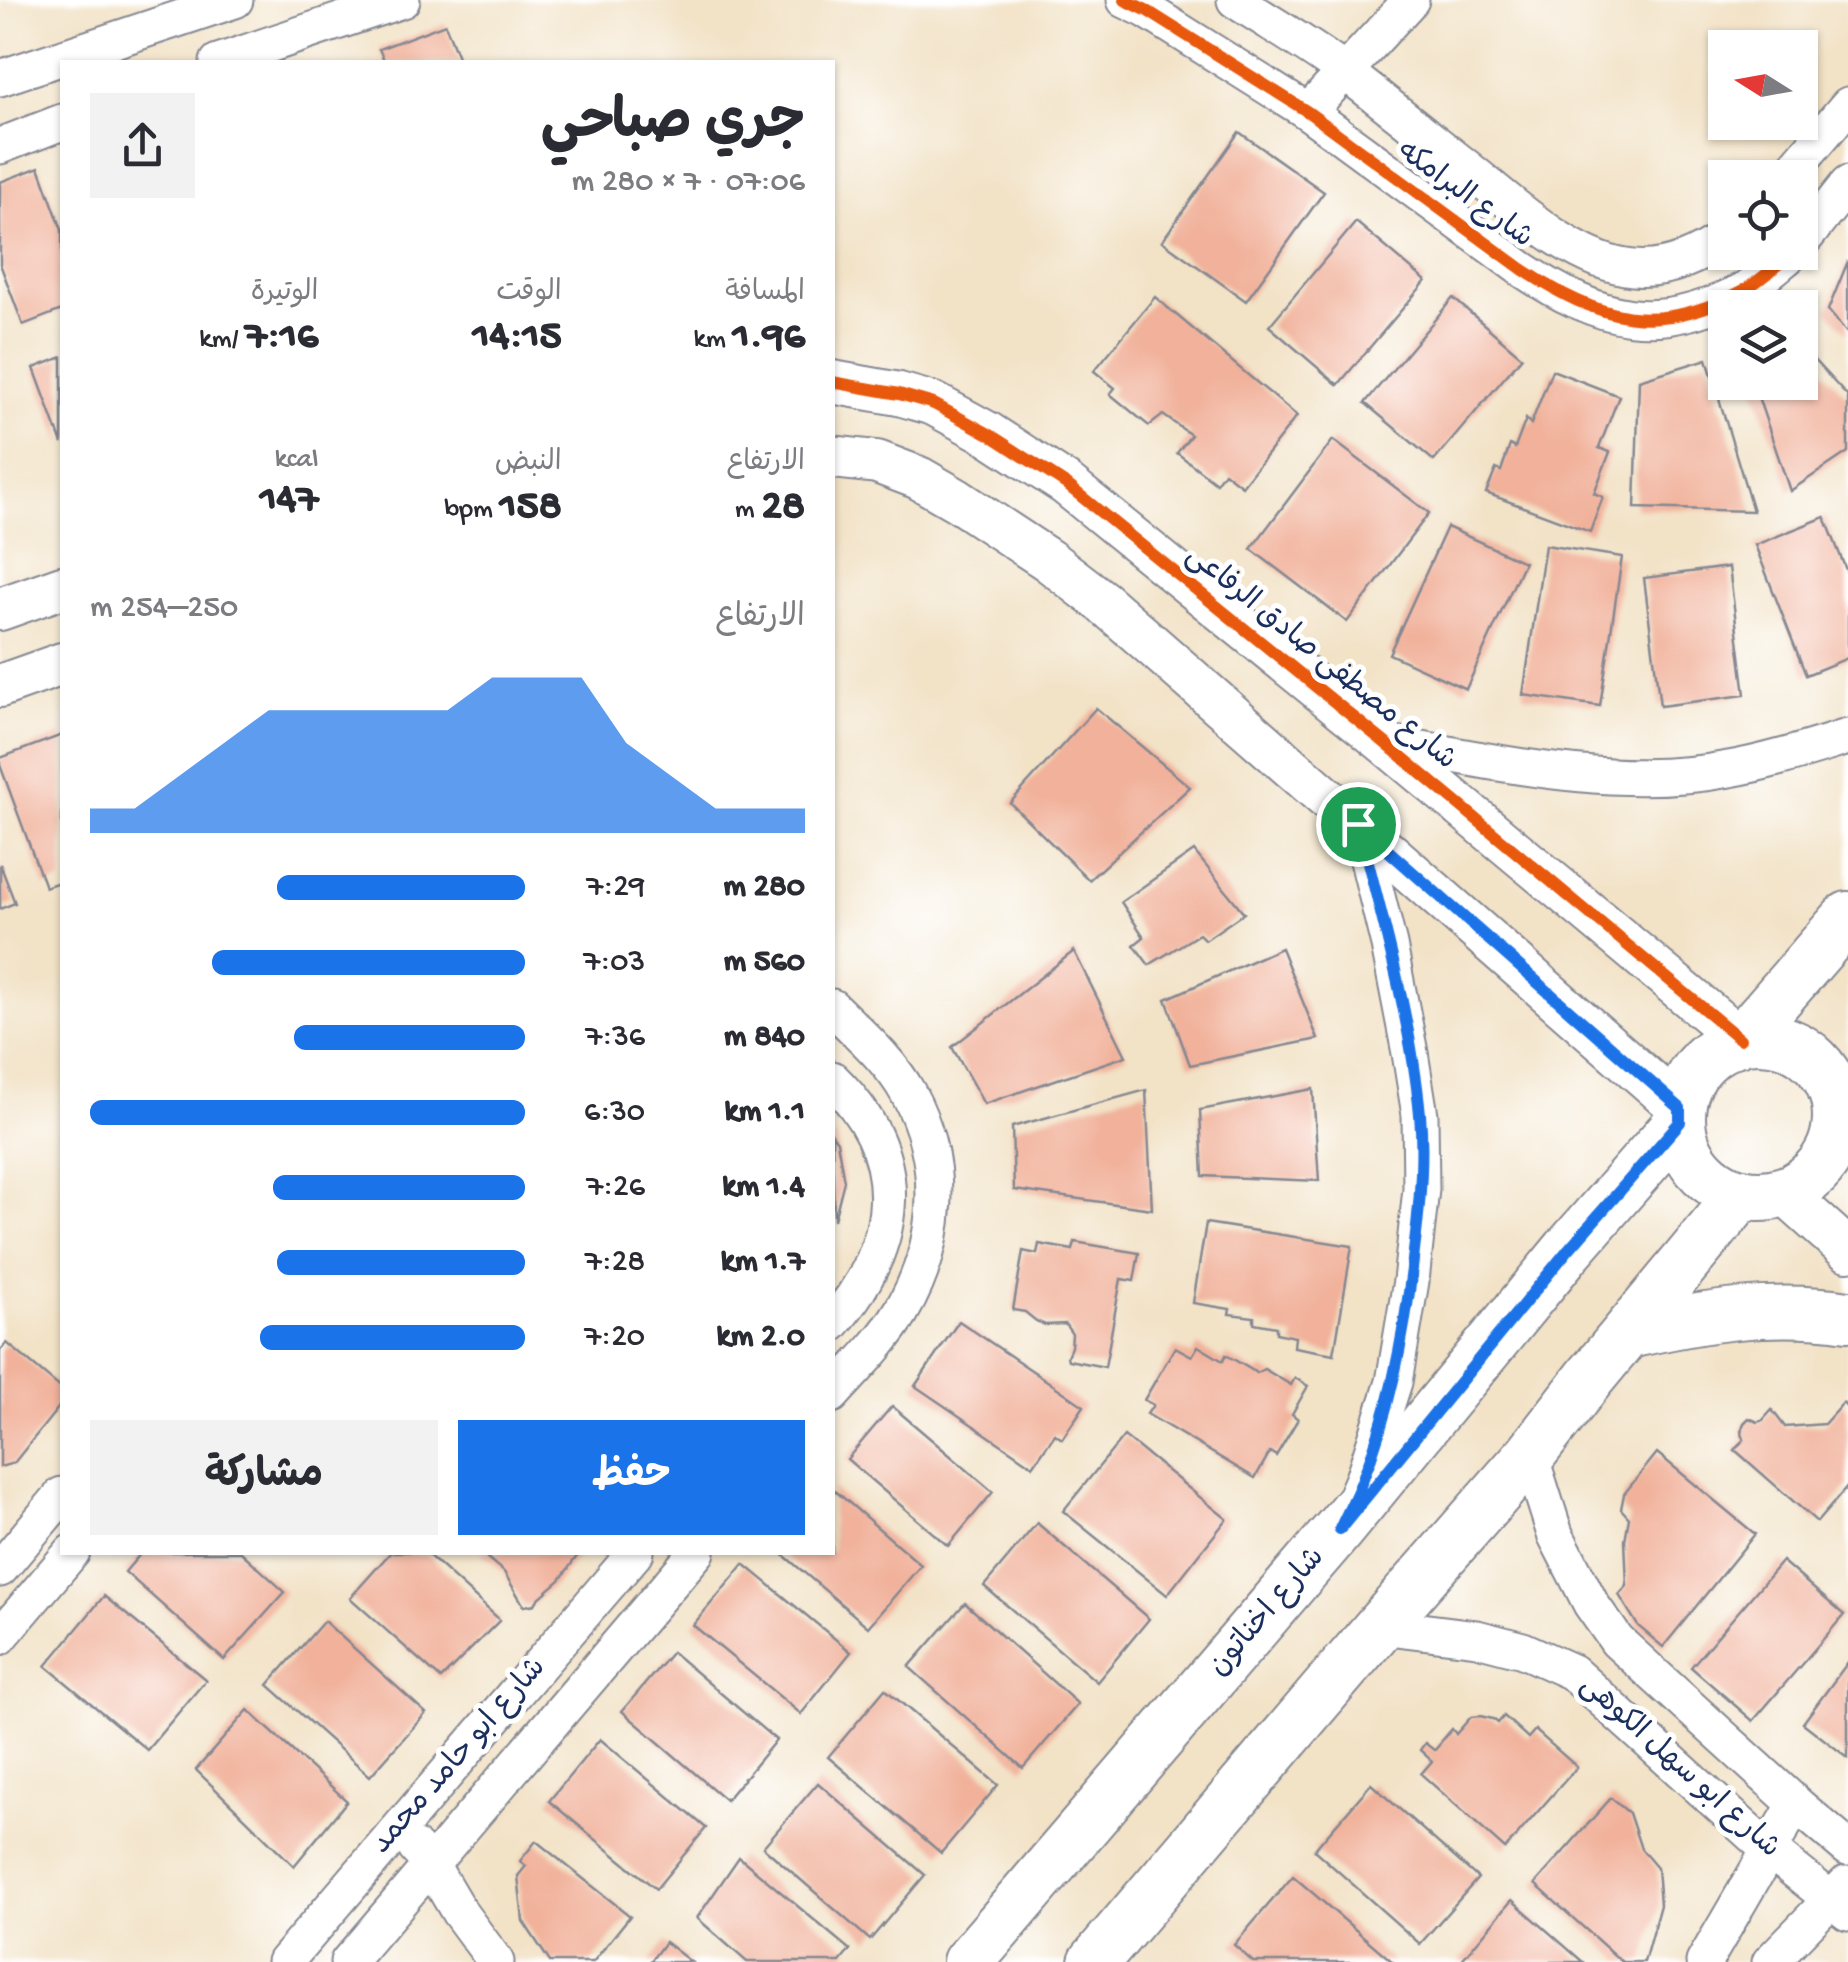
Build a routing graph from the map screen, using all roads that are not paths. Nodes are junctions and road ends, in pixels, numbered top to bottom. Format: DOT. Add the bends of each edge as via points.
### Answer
graph roads {
  1 [pos="402,0"];
  2 [pos="1125,0"];
  3 [pos="1235,0"];
  4 [pos="1411,0"];
  5 [pos="226,2"];
  6 [pos="225,60"];
  7 [pos="1346,72"];
  8 [pos="0,78"];
  9 [pos="1848,105"];
  10 [pos="1308,112"];
  11 [pos="60,123"];
  12 [pos="0,146"];
  13 [pos="1801,160"];
  14 [pos="1848,184"];
  15 [pos="1818,222"];
  16 [pos="1708,247"];
  17 [pos="1771,270"];
  18 [pos="835,383"];
  19 [pos="835,458"];
  20 [pos="60,588"];
  21 [pos="0,609"];
  22 [pos="60,665"];
  23 [pos="0,686"];
  24 [pos="1848,737"];
  25 [pos="1384,742"];
  26 [pos="1358,824"];
  27 [pos="1848,917"];
  28 [pos="835,1010"];
  29 [pos="1741,1039"];
  30 [pos="835,1082"];
  31 [pos="1842,1101"];
  32 [pos="1680,1116"];
  33 [pos="1763,1194"];
  34 [pos="1848,1250"];
  35 [pos="1848,1316"];
  36 [pos="835,1320"];
  37 [pos="1628,1334"];
  38 [pos="835,1391"];
  39 [pos="1530,1455"];
  40 [pos="60,1497"];
  41 [pos="1340,1529"];
  42 [pos="69,1555"];
  43 [pos="633,1555"];
  44 [pos="694,1555"];
  45 [pos="0,1569"];
  46 [pos="1380,1626"];
  47 [pos="0,1637"];
  48 [pos="1796,1804"];
  49 [pos="398,1829"];
  50 [pos="1848,1848"];
  51 [pos="1768,1849"];
  52 [pos="430,1863"];
  53 [pos="1843,1898"];
  54 [pos="295,1951"];
  55 [pos="350,1961"];
  56 [pos="496,1962"];
  57 [pos="968,1962"];
  58 [pos="1094,1962"];
  59 [pos="1704,1962"];
  60 [pos="1770,1962"];
  1 -- 6 [label="street"];
  2 -- 10 [label="street, شارع البرامكه"];
  3 -- 7 [label="street, شارع البرامكه"];
  4 -- 7 [label="street"];
  5 -- 6 [label="street"];
  5 -- 8 [label="street"];
  7 -- 10 [label="street"];
  7 -- 16 [label="street, شارع البرامكه" via="1576,248 1632,268 1661,267"];
  9 -- 13 [label="street"];
  10 -- 17 [label="street, شارع البرامكه" via="1522,269 1591,309 1666,318 1747,289"];
  11 -- 12 [label="street"];
  14 -- 15 [label="street"];
  18 -- 25 [label="street, شارع مصطفى صادق الرفاعى" via="934,404 1066,484"];
  19 -- 26 [label="street" via="877,462 919,478 1048,560"];
  20 -- 21 [label="street"];
  22 -- 23 [label="street"];
  24 -- 25 [label="street" via="1726,770 1638,776"];
  25 -- 29 [label="street, شارع مصطفى صادق الرفاعى"];
  26 -- 32 [label="street"];
  26 -- 41 [label="street" via="1410,1052 1422,1190 1394,1382"];
  27 -- 29 [label="main road"];
  28 -- 38 [label="street" via="908,1091 928,1138 936,1190 920,1271 900,1313"];
  29 -- 31 [label="main road" via="1796,1046 1818,1062"];
  29 -- 32 [label="main road" via="1722,1046 1694,1072"];
  30 -- 36 [label="street" via="865,1117 889,1195 883,1240 866,1280"];
  31 -- 33 [label="main road" via="1834,1140 1816,1172"];
  32 -- 33 [label="main road" via="1684,1142 1706,1176 1723,1188"];
  32 -- 41 [label="main road, شارع اخناتون"];
  33 -- 34 [label="street"];
  33 -- 37 [label="main road"];
  35 -- 37 [label="main road" via="1757,1312 1692,1318"];
  37 -- 39 [label="main road"];
  39 -- 46 [label="main road"];
  39 -- 48 [label="street, شارع ابو سهل الكوهى" via="1554,1534 1616,1640"];
  40 -- 45 [label="street"];
  41 -- 57 [label="main road, شارع اخناتون"];
  42 -- 47 [label="street"];
  43 -- 49 [label="street, شارع ابو حامد محمد"];
  44 -- 52 [label="street, شارع ابو حامد محمد"];
  46 -- 51 [label="street, شارع ابو سهل الكوهى" via="1477,1638 1572,1672"];
  46 -- 58 [label="main road"];
  48 -- 50 [label="street, شارع ابو سهل الكوهى"];
  48 -- 51 [label="street"];
  49 -- 52 [label="street"];
  49 -- 54 [label="street, شارع ابو حامد محمد"];
  51 -- 53 [label="street, شارع ابو سهل الكوهى"];
  51 -- 59 [label="street"];
  52 -- 55 [label="street, شارع ابو حامد محمد"];
  52 -- 56 [label="street"];
  53 -- 60 [label="street"];
  54 -- 55 [label="street"];
}
